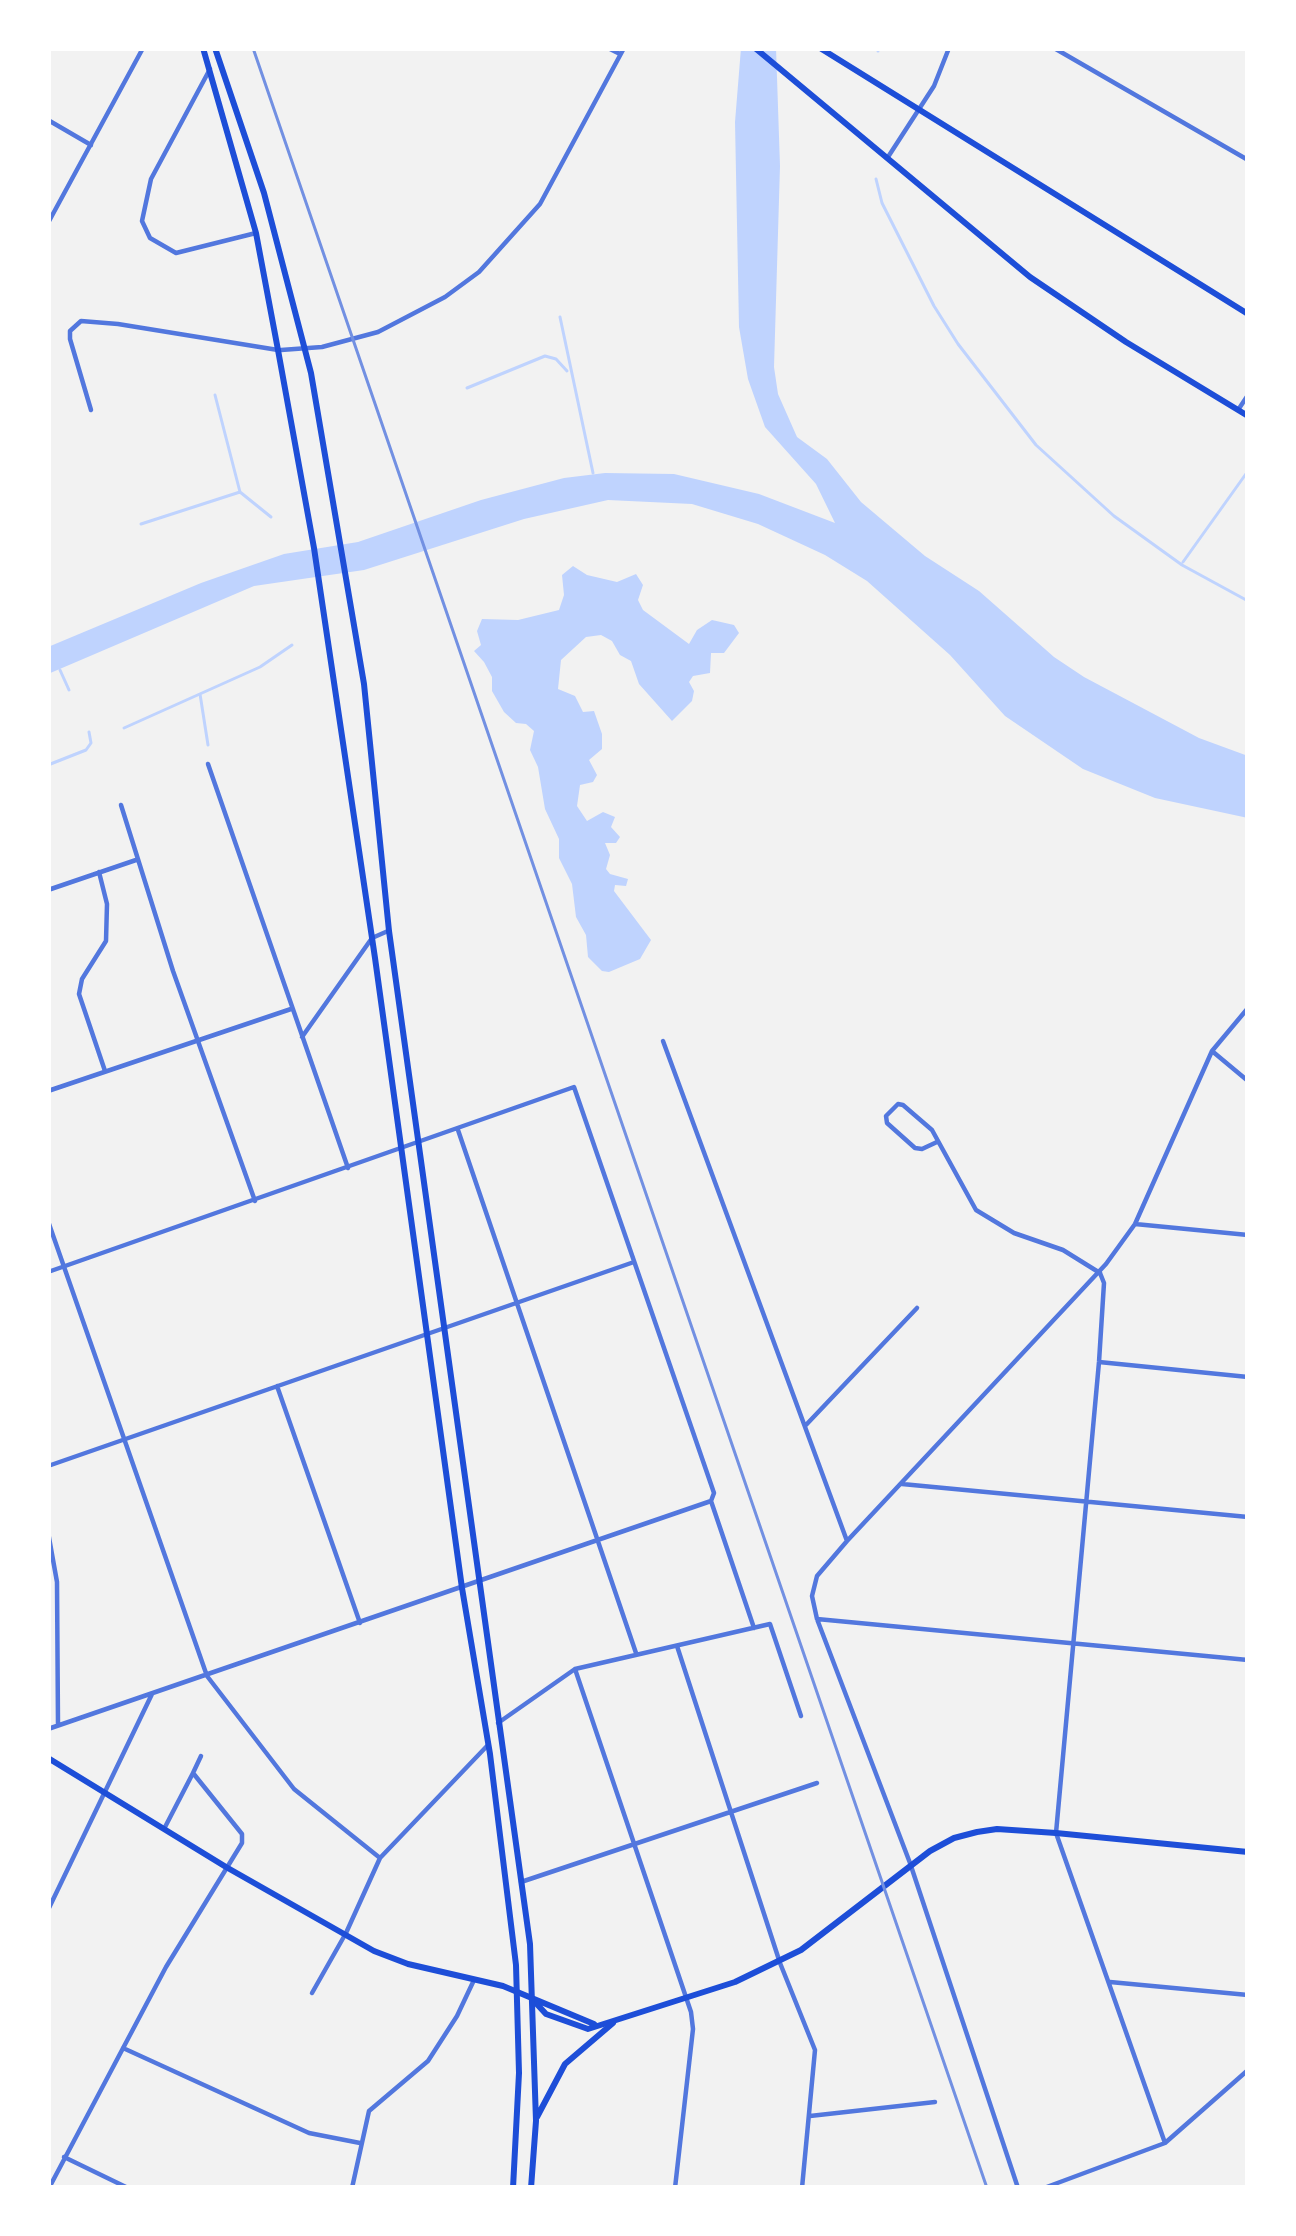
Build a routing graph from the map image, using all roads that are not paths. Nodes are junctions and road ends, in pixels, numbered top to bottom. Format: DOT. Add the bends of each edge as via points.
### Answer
graph roads {
  1 [pos="143,48"];
  2 [pos="203,48"];
  3 [pos="215,48"];
  4 [pos="608,48"];
  5 [pos="755,48"];
  6 [pos="820,48"];
  7 [pos="950,48"];
  8 [pos="1054,48"];
  9 [pos="622,51"];
  10 [pos="210,69"];
  11 [pos="919,109"];
  12 [pos="48,120"];
  13 [pos="91,145"];
  14 [pos="888,158"];
  15 [pos="1248,160"];
  16 [pos="48,224"];
  17 [pos="256,233"];
  18 [pos="1248,314"];
  19 [pos="278,350"];
  20 [pos="305,350"];
  21 [pos="1248,395"];
  22 [pos="91,410"];
  23 [pos="1238,410"];
  24 [pos="1248,416"];
  25 [pos="208,764"];
  26 [pos="121,805"];
  27 [pos="136,860"];
  28 [pos="99,872"];
  29 [pos="48,890"];
  30 [pos="388,931"];
  31 [pos="372,938"];
  32 [pos="1248,1008"];
  33 [pos="291,1009"];
  34 [pos="302,1036"];
  35 [pos="197,1040"];
  36 [pos="663,1041"];
  37 [pos="1212,1051"];
  38 [pos="105,1071"];
  39 [pos="1248,1081"];
  40 [pos="48,1090"];
  41 [pos="458,1129"];
  42 [pos="417,1141"];
  43 [pos="937,1142"];
  44 [pos="401,1149"];
  45 [pos="348,1168"];
  46 [pos="255,1202"];
  47 [pos="48,1221"];
  48 [pos="1135,1224"];
  49 [pos="1248,1234"];
  50 [pos="634,1262"];
  51 [pos="64,1266"];
  52 [pos="48,1272"];
  53 [pos="1100,1273"];
  54 [pos="516,1301"];
  55 [pos="916,1308"];
  56 [pos="442,1328"];
  57 [pos="429,1334"];
  58 [pos="1099,1362"];
  59 [pos="1248,1377"];
  60 [pos="277,1386"];
  61 [pos="805,1426"];
  62 [pos="126,1440"];
  63 [pos="48,1466"];
  64 [pos="902,1484"];
  65 [pos="710,1501"];
  66 [pos="1088,1502"];
  67 [pos="1248,1517"];
  68 [pos="48,1532"];
  69 [pos="847,1541"];
  70 [pos="600,1542"];
  71 [pos="478,1582"];
  72 [pos="462,1588"];
  73 [pos="817,1619"];
  74 [pos="360,1622"];
  75 [pos="754,1628"];
  76 [pos="1074,1642"];
  77 [pos="677,1646"];
  78 [pos="637,1653"];
  79 [pos="1248,1660"];
  80 [pos="575,1669"];
  81 [pos="207,1676"];
  82 [pos="152,1694"];
  83 [pos="801,1716"];
  84 [pos="498,1723"];
  85 [pos="58,1725"];
  86 [pos="48,1729"];
  87 [pos="488,1745"];
  88 [pos="201,1756"];
  89 [pos="48,1758"];
  90 [pos="193,1773"];
  91 [pos="817,1783"];
  92 [pos="105,1792"];
  93 [pos="733,1812"];
  94 [pos="164,1829"];
  95 [pos="1056,1833"];
  96 [pos="636,1844"];
  97 [pos="1248,1852"];
  98 [pos="380,1858"];
  99 [pos="910,1863"];
  100 [pos="226,1867"];
  101 [pos="521,1882"];
  102 [pos="48,1910"];
  103 [pos="346,1933"];
  104 [pos="781,1963"];
  105 [pos="474,1980"];
  106 [pos="1108,1982"];
  107 [pos="517,1991"];
  108 [pos="313,1993"];
  109 [pos="1248,1996"];
  110 [pos="687,1997"];
  111 [pos="534,2001"];
  112 [pos="613,2023"];
  113 [pos="123,2048"];
  114 [pos="1248,2070"];
  115 [pos="935,2102"];
  116 [pos="810,2116"];
  117 [pos="536,2121"];
  118 [pos="360,2143"];
  119 [pos="1165,2143"];
  120 [pos="64,2157"];
  121 [pos="49,2188"];
  122 [pos="128,2188"];
  123 [pos="352,2188"];
  124 [pos="513,2188"];
  125 [pos="531,2188"];
  126 [pos="675,2188"];
  127 [pos="802,2188"];
  128 [pos="1018,2188"];
  129 [pos="1044,2188"];
  1 -- 13 [label="street"];
  2 -- 10 [label="main road"];
  3 -- 20 [label="main road"];
  4 -- 9 [label="street"];
  5 -- 14 [label="main road"];
  6 -- 11 [label="main road"];
  7 -- 11 [label="street"];
  8 -- 15 [label="street"];
  9 -- 20 [label="street" via="547,193 494,259 409,318"];
  10 -- 17 [label="main road"];
  10 -- 17 [label="street" via="151,179 142,221 150,238 176,253"];
  11 -- 14 [label="street"];
  11 -- 18 [label="main road"];
  12 -- 13 [label="street"];
  13 -- 16 [label="street"];
  14 -- 23 [label="main road" via="1030,277"];
  17 -- 19 [label="main road"];
  19 -- 20 [label="street"];
  19 -- 22 [label="street" via="81,321 70,339"];
  19 -- 31 [label="main road"];
  20 -- 30 [label="main road" via="364,684"];
  21 -- 23 [label="street"];
  23 -- 24 [label="main road"];
  25 -- 33 [label="street"];
  26 -- 27 [label="street"];
  27 -- 28 [label="street"];
  27 -- 35 [label="street"];
  28 -- 29 [label="street"];
  28 -- 38 [label="street" via="106,941 79,994"];
  30 -- 31 [label="street"];
  30 -- 42 [label="main road"];
  31 -- 34 [label="street"];
  31 -- 44 [label="main road"];
  32 -- 37 [label="street"];
  33 -- 34 [label="street"];
  33 -- 35 [label="street"];
  34 -- 45 [label="street"];
  35 -- 38 [label="street"];
  35 -- 46 [label="street"];
  36 -- 61 [label="street"];
  37 -- 39 [label="street"];
  37 -- 48 [label="street"];
  38 -- 40 [label="street"];
  41 -- 42 [label="street"];
  41 -- 50 [label="street" via="574,1087"];
  41 -- 54 [label="street"];
  42 -- 44 [label="street"];
  42 -- 56 [label="main road"];
  43 -- 43 [label="street" via="903,1105 886,1116 915,1148"];
  43 -- 53 [label="street" via="976,1210"];
  44 -- 45 [label="street"];
  44 -- 57 [label="main road"];
  45 -- 46 [label="street"];
  46 -- 51 [label="street"];
  47 -- 51 [label="street"];
  48 -- 49 [label="street"];
  48 -- 53 [label="street"];
  50 -- 54 [label="street"];
  50 -- 65 [label="street" via="714,1493"];
  51 -- 52 [label="street"];
  51 -- 62 [label="street"];
  53 -- 58 [label="street"];
  53 -- 64 [label="street"];
  54 -- 56 [label="street"];
  54 -- 70 [label="street"];
  55 -- 61 [label="street"];
  56 -- 57 [label="street"];
  56 -- 71 [label="main road"];
  57 -- 60 [label="street"];
  57 -- 72 [label="main road"];
  58 -- 59 [label="street"];
  58 -- 66 [label="street"];
  60 -- 62 [label="street"];
  60 -- 74 [label="street"];
  61 -- 69 [label="street"];
  62 -- 63 [label="street"];
  62 -- 81 [label="street"];
  64 -- 66 [label="street"];
  64 -- 69 [label="street"];
  65 -- 70 [label="street"];
  65 -- 75 [label="street"];
  66 -- 67 [label="street"];
  66 -- 76 [label="street"];
  68 -- 85 [label="street" via="57,1582"];
  69 -- 73 [label="street" via="817,1576"];
  70 -- 71 [label="street"];
  70 -- 78 [label="street"];
  71 -- 72 [label="street"];
  71 -- 84 [label="main road"];
  72 -- 74 [label="street"];
  72 -- 87 [label="main road"];
  73 -- 76 [label="street"];
  73 -- 99 [label="street"];
  74 -- 81 [label="street"];
  75 -- 77 [label="street"];
  75 -- 83 [label="street" via="770,1624"];
  76 -- 79 [label="street"];
  76 -- 95 [label="street"];
  77 -- 78 [label="street"];
  77 -- 93 [label="street"];
  78 -- 80 [label="street"];
  80 -- 84 [label="street"];
  80 -- 96 [label="street"];
  81 -- 82 [label="street"];
  81 -- 98 [label="street" via="294,1790"];
  82 -- 85 [label="street"];
  82 -- 92 [label="street"];
  84 -- 101 [label="main road"];
  85 -- 86 [label="street"];
  87 -- 98 [label="street"];
  87 -- 107 [label="main road"];
  88 -- 90 [label="street"];
  89 -- 92 [label="main road"];
  90 -- 94 [label="street"];
  90 -- 100 [label="street" via="242,1834"];
  91 -- 93 [label="street"];
  92 -- 94 [label="main road"];
  92 -- 102 [label="street"];
  93 -- 96 [label="street"];
  93 -- 104 [label="street"];
  94 -- 100 [label="main road"];
  95 -- 97 [label="main road"];
  95 -- 99 [label="main road" via="977,1832"];
  95 -- 106 [label="street"];
  96 -- 101 [label="street"];
  96 -- 110 [label="street"];
  98 -- 103 [label="street"];
  99 -- 104 [label="main road"];
  99 -- 128 [label="street"];
  100 -- 103 [label="main road"];
  100 -- 113 [label="street"];
  101 -- 111 [label="main road"];
  103 -- 105 [label="main road" via="408,1964"];
  103 -- 108 [label="street"];
  104 -- 110 [label="main road"];
  104 -- 116 [label="street" via="815,2050"];
  105 -- 107 [label="main road"];
  105 -- 118 [label="street" via="428,2061 369,2111"];
  106 -- 109 [label="street"];
  106 -- 119 [label="street"];
  107 -- 111 [label="main road"];
  107 -- 124 [label="main road"];
  110 -- 112 [label="main road"];
  110 -- 126 [label="street" via="693,2030"];
  111 -- 112 [label="main road" via="578,2028"];
  111 -- 117 [label="main road"];
  112 -- 117 [label="main road" via="565,2064"];
  113 -- 118 [label="street" via="309,2133"];
  113 -- 120 [label="street"];
  114 -- 119 [label="street"];
  115 -- 116 [label="street"];
  116 -- 127 [label="street"];
  117 -- 125 [label="main road"];
  118 -- 123 [label="street"];
  119 -- 129 [label="street"];
  120 -- 121 [label="street"];
  120 -- 122 [label="street"];
}
